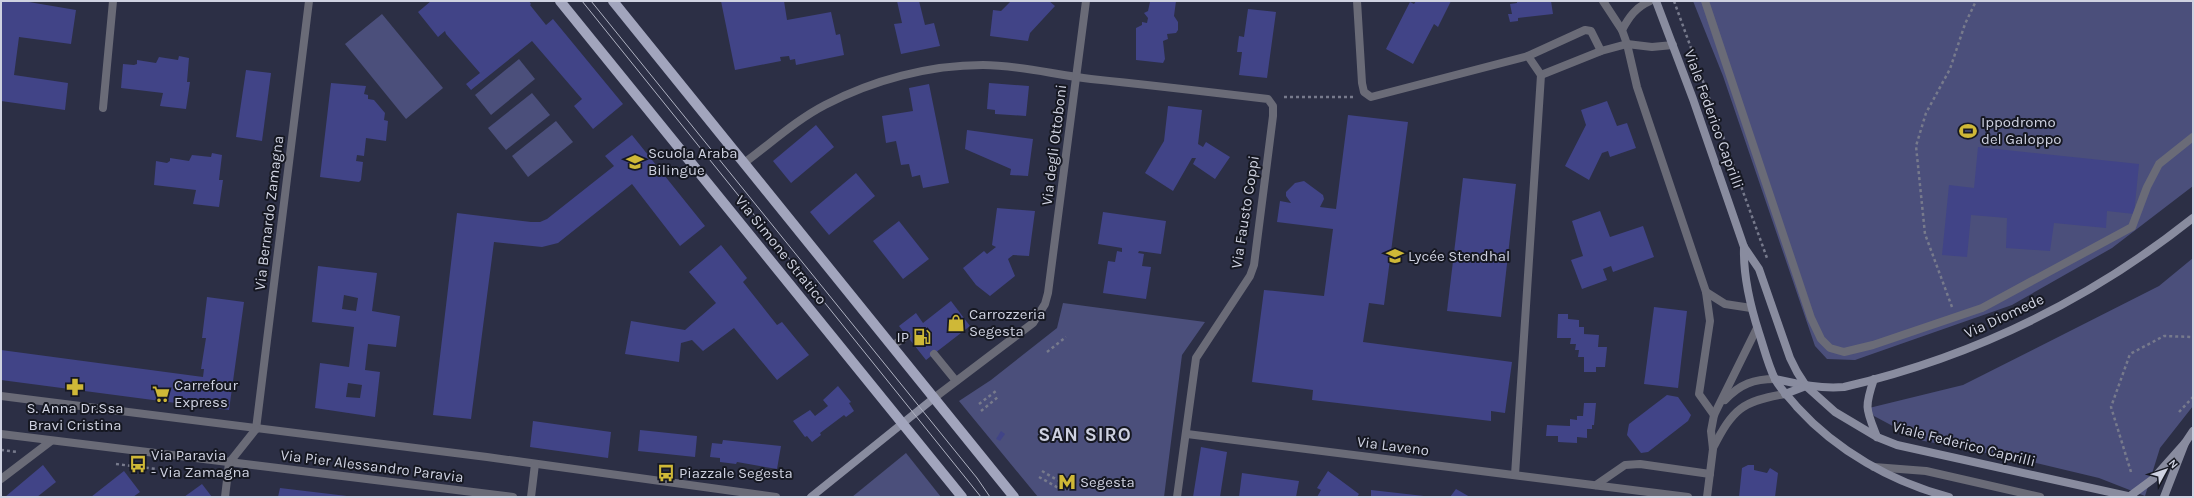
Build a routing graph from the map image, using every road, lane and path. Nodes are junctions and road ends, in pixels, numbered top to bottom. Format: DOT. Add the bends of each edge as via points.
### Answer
graph roads {
  1 [pos="112,1"];
  2 [pos="309,1"];
  3 [pos="560,1"];
  4 [pos="613,1"];
  5 [pos="1086,1"];
  6 [pos="1357,1"];
  7 [pos="1603,1"];
  8 [pos="1650,1"];
  9 [pos="1656,1"];
  10 [pos="1674,1"];
  11 [pos="1705,1"];
  12 [pos="1976,1"];
  13 [pos="1622,30"];
  14 [pos="1627,44"];
  15 [pos="1673,45"];
  16 [pos="1601,51"];
  17 [pos="1528,56"];
  18 [pos="1541,76"];
  19 [pos="1076,77"];
  20 [pos="1284,97"];
  21 [pos="1371,97"];
  22 [pos="103,108"];
  23 [pos="2193,136"];
  24 [pos="744,163"];
  25 [pos="2193,218"];
  26 [pos="1744,247"];
  27 [pos="1767,259"];
  28 [pos="1706,292"];
  29 [pos="1751,308"];
  30 [pos="1956,317"];
  31 [pos="1758,328"];
  32 [pos="907,336"];
  33 [pos="1066,337"];
  34 [pos="2193,337"];
  35 [pos="892,346"];
  36 [pos="1047,352"];
  37 [pos="934,354"];
  38 [pos="1775,379"];
  39 [pos="1874,380"];
  40 [pos="956,381"];
  41 [pos="1806,386"];
  42 [pos="996,391"];
  43 [pos="1785,394"];
  44 [pos="1,396"];
  45 [pos="998,397"];
  46 [pos="2193,397"];
  47 [pos="934,398"];
  48 [pos="1722,403"];
  49 [pos="979,404"];
  50 [pos="981,411"];
  51 [pos="2179,412"];
  52 [pos="1714,415"];
  53 [pos="902,424"];
  54 [pos="256,429"];
  55 [pos="2193,431"];
  56 [pos="1,434"];
  57 [pos="1187,434"];
  58 [pos="1877,437"];
  59 [pos="51,441"];
  60 [pos="2185,443"];
  61 [pos="1713,448"];
  62 [pos="1,450"];
  63 [pos="20,452"];
  64 [pos="229,463"];
  65 [pos="116,464"];
  66 [pos="535,464"];
  67 [pos="1873,467"];
  68 [pos="156,469"];
  69 [pos="1042,471"];
  70 [pos="2131,472"];
  71 [pos="1710,474"];
  72 [pos="1515,475"];
  73 [pos="1039,476"];
  74 [pos="1,479"];
  75 [pos="1064,484"];
  76 [pos="1596,485"];
  77 [pos="1062,490"];
  78 [pos="225,497"];
  79 [pos="512,497"];
  80 [pos="531,497"];
  81 [pos="776,497"];
  82 [pos="811,497"];
  83 [pos="962,497"];
  84 [pos="1014,497"];
  85 [pos="1177,497"];
  86 [pos="1688,497"];
  87 [pos="1707,497"];
  88 [pos="1949,497"];
  89 [pos="2040,497"];
  90 [pos="2131,497"];
  91 [pos="2164,497"];
  1 -- 22 [label="street"];
  2 -- 54 [label="street, Via Bernardo Zamagna"];
  3 -- 53 [label="main road, Via Simone Stratico"];
  4 -- 24 [label="main road, Via Simone Stratico"];
  5 -- 19 [label="street, Via degli Ottoboni"];
  6 -- 21 [label="street" via="1362,83 1364,92"];
  7 -- 13 [label="street"];
  8 -- 13 [label="street" via="1637,8"];
  9 -- 15 [label="street, Viale Federico Caprilli"];
  10 -- 27 [label="path"];
  11 -- 30 [label="street" via="1811,318 1821,339 1830,348 1844,352"];
  12 -- 30 [label="path" via="1965,24 1950,69 1926,113 1916,146 1925,234"];
  13 -- 14 [label="street"];
  14 -- 15 [label="street" via="1652,47"];
  14 -- 16 [label="street"];
  14 -- 28 [label="street" via="1637,87"];
  15 -- 26 [label="street, Viale Federico Caprilli"];
  16 -- 17 [label="street" via="1591,30 1585,30"];
  16 -- 18 [label="street"];
  17 -- 18 [label="street"];
  17 -- 21 [label="street"];
  18 -- 72 [label="street"];
  19 -- 24 [label="street" via="983,65 947,67 896,77 825,105"];
  19 -- 40 [label="street, Via degli Ottoboni" via="1045,304 1033,323"];
  19 -- 57 [label="street, Via Fausto Coppi" via="1268,99 1273,106 1254,265 1250,276 1196,358"];
  20 -- 21 [label="path"];
  23 -- 30 [label="street" via="2159,164 2147,186 2132,227 1982,308"];
  24 -- 35 [label="main road, Via Simone Stratico"];
  25 -- 39 [label="street, Via Diomede" via="2097,286 2048,312 1995,338 1939,360"];
  26 -- 29 [label="street, Viale Federico Caprilli" via="1743,270"];
  26 -- 41 [label="street, Viale Federico Caprilli" via="1759,269 1790,358"];
  28 -- 29 [label="street" via="1726,304"];
  28 -- 52 [label="street" via="1710,321 1699,394"];
  29 -- 31 [label="street, Viale Federico Caprilli"];
  31 -- 38 [label="street, Viale Federico Caprilli"];
  31 -- 48 [label="street"];
  32 -- 35 [label="street"];
  33 -- 36 [label="path"];
  34 -- 70 [label="path" via="2164,336 2130,354 2111,408"];
  35 -- 47 [label="main road, Via Simone Stratico"];
  37 -- 40 [label="street"];
  38 -- 41 [label="street, Viale Federico Caprilli"];
  38 -- 43 [label="street, Viale Federico Caprilli"];
  38 -- 48 [label="street" via="1756,379 1732,393"];
  39 -- 41 [label="street, Via Diomede" via="1844,387"];
  39 -- 58 [label="street" via="1867,401 1868,415"];
  40 -- 47 [label="street"];
  41 -- 43 [label="street"];
  41 -- 58 [label="street, Viale Federico Caprilli" via="1835,412"];
  42 -- 49 [label="path"];
  43 -- 61 [label="street" via="1759,398 1731,416"];
  43 -- 67 [label="street, Viale Federico Caprilli" via="1812,423 1837,444"];
  44 -- 54 [label="street, Via Pier Alessandro Paravia"];
  45 -- 50 [label="path"];
  46 -- 51 [label="path"];
  47 -- 53 [label="street"];
  47 -- 84 [label="main road"];
  48 -- 52 [label="street"];
  52 -- 61 [label="street" via="1711,431"];
  53 -- 82 [label="street"];
  53 -- 83 [label="main road"];
  54 -- 64 [label="street"];
  54 -- 66 [label="street, Via Pier Alessandro Paravia"];
  55 -- 60 [label="street"];
  56 -- 59 [label="street, Via Pier Alessandro Paravia"];
  57 -- 72 [label="street, Via Laveno"];
  57 -- 85 [label="street"];
  58 -- 90 [label="street, Viale Federico Caprilli" via="1924,452"];
  59 -- 64 [label="street, Via Pier Alessandro Paravia"];
  59 -- 74 [label="street"];
  60 -- 90 [label="street" via="2153,479"];
  60 -- 91 [label="street"];
  61 -- 71 [label="street"];
  62 -- 63 [label="path"];
  64 -- 78 [label="street"];
  64 -- 79 [label="street, Via Pier Alessandro Paravia"];
  65 -- 68 [label="path"];
  66 -- 80 [label="street"];
  66 -- 81 [label="street, Via Pier Alessandro Paravia"];
  67 -- 88 [label="street, Viale Federico Caprilli" via="1929,492"];
  67 -- 89 [label="street, Viale Federico Caprilli" via="1926,471"];
  69 -- 75 [label="path"];
  71 -- 76 [label="street" via="1640,464 1625,465"];
  71 -- 87 [label="street"];
  72 -- 76 [label="street, Via Laveno"];
  73 -- 77 [label="path"];
  76 -- 86 [label="street, Via Laveno"];
}
